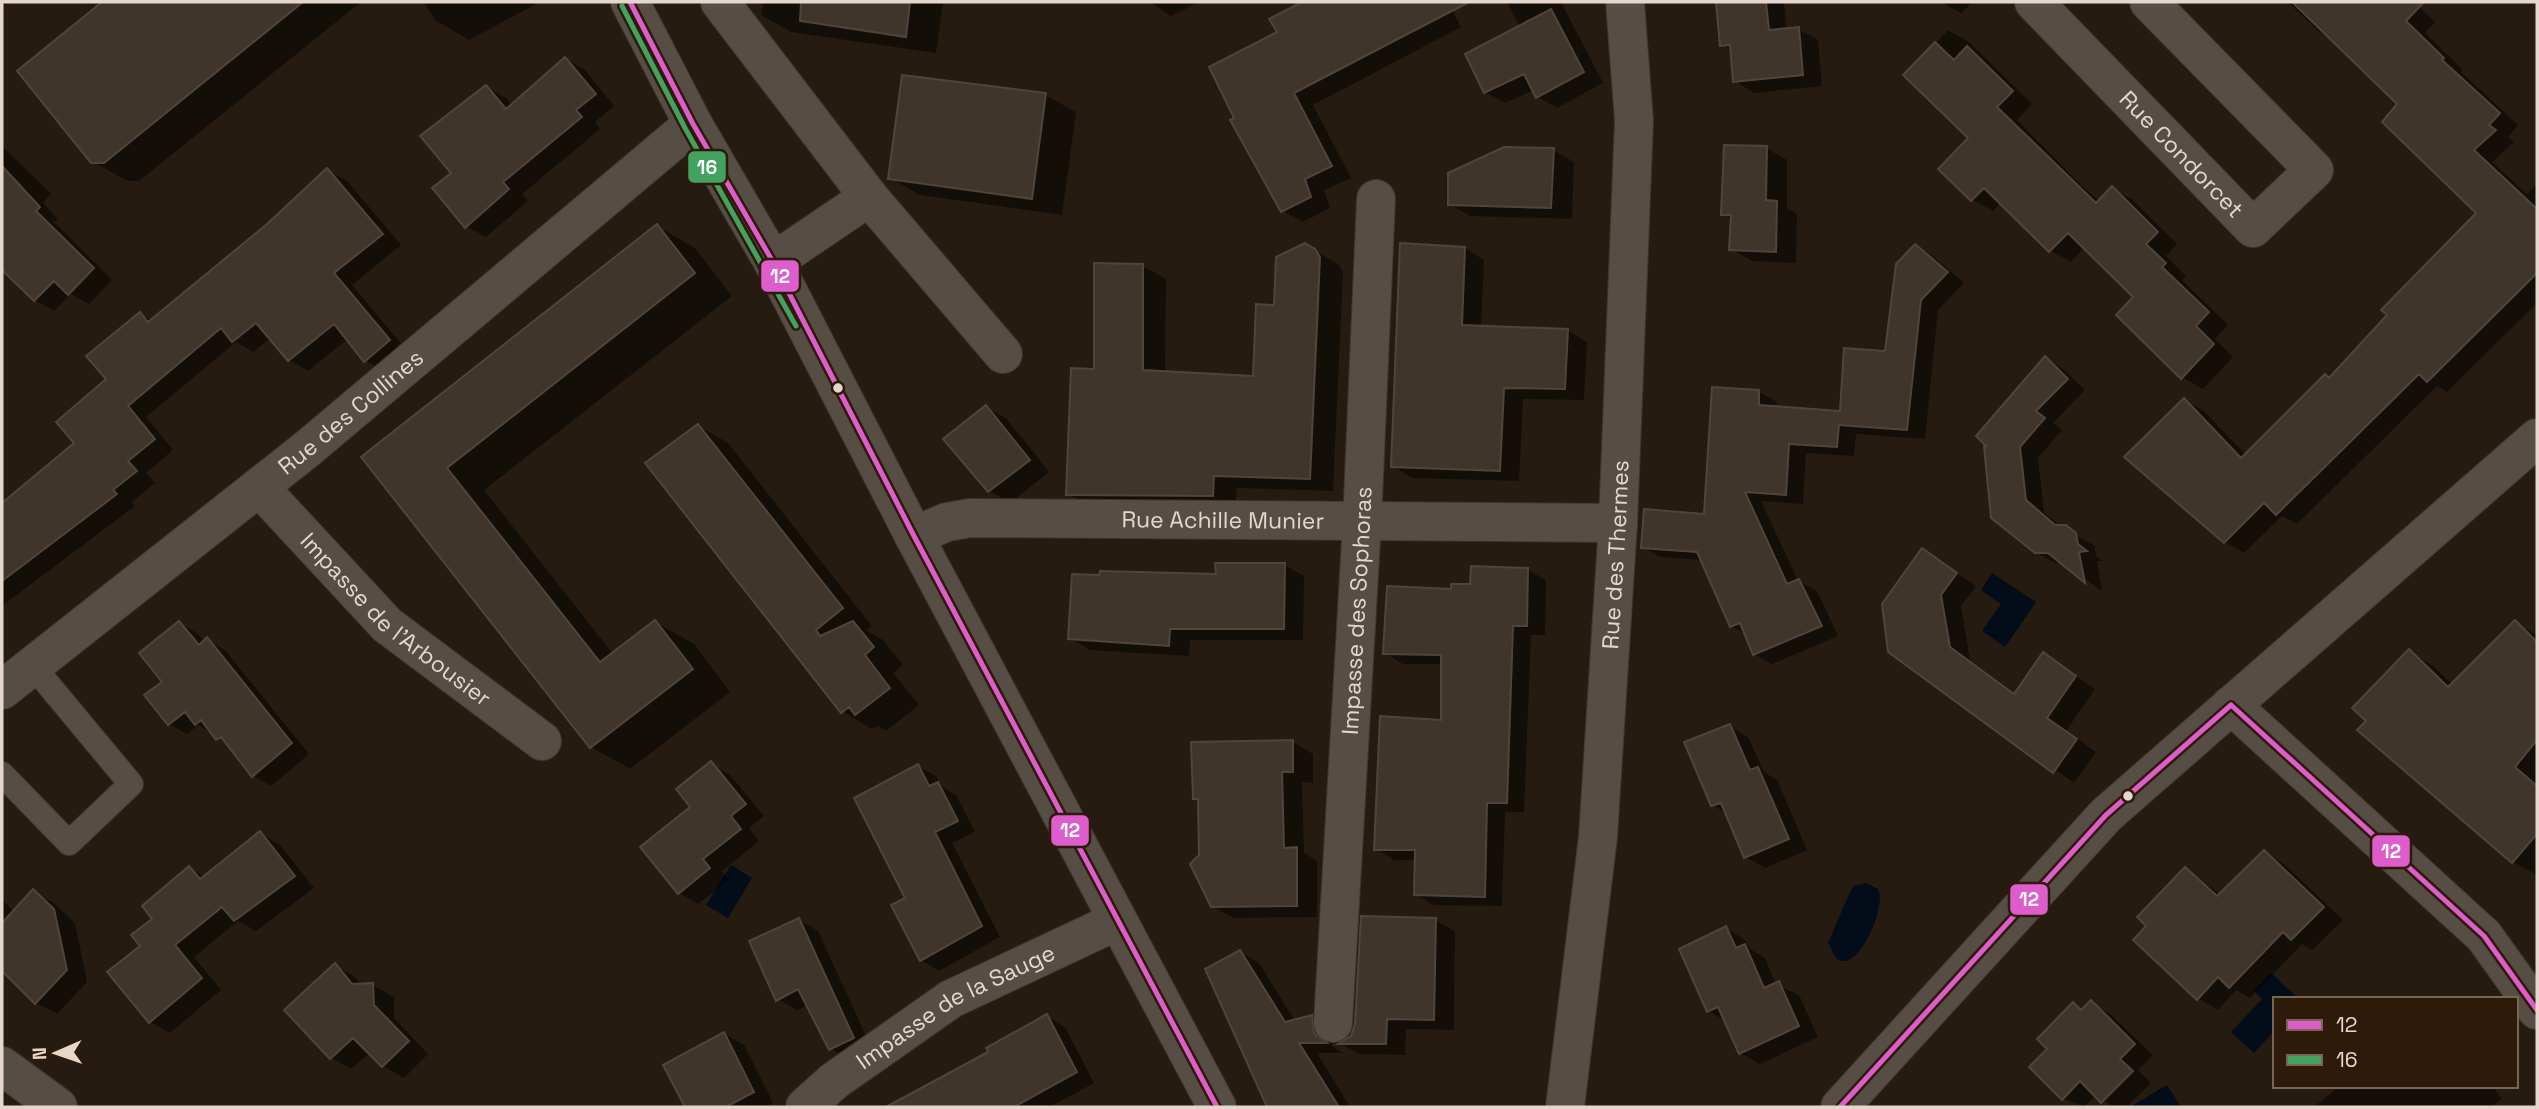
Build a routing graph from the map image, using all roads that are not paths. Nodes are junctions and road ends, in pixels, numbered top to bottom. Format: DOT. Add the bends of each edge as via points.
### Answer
graph roads {
  1 [pos="630,2"];
  2 [pos="720,2"];
  3 [pos="1625,2"];
  4 [pos="2034,2"];
  5 [pos="2148,2"];
  6 [pos="692,124"];
  7 [pos="869,197"];
  8 [pos="1376,199"];
  9 [pos="773,262"];
  10 [pos="1003,354"];
  11 [pos="2537,438"];
  12 [pos="259,487"];
  13 [pos="1363,523"];
  14 [pos="1618,523"];
  15 [pos="914,536"];
  16 [pos="32,665"];
  17 [pos="2,690"];
  18 [pos="2231,705"];
  19 [pos="542,741"];
  20 [pos="2,774"];
  21 [pos="1116,921"];
  22 [pos="2537,1010"];
  23 [pos="1333,1023"];
  24 [pos="2,1066"];
  25 [pos="58,1107"];
  26 [pos="806,1107"];
  27 [pos="1217,1107"];
  28 [pos="1565,1107"];
  29 [pos="1840,1107"];
  1 -- 6 [label="street"];
  2 -- 7 [label="street"];
  3 -- 14 [label="street, Rue des Thermes" via="1634,121"];
  4 -- 5 [label="street, Rue Condorcet" via="2253,228 2314,170"];
  6 -- 9 [label="street"];
  6 -- 12 [label="street, Rue des Collines"];
  7 -- 9 [label="street"];
  7 -- 10 [label="street"];
  8 -- 13 [label="street, Impasse des Sophoras"];
  9 -- 15 [label="street"];
  11 -- 18 [label="street"];
  12 -- 16 [label="street, Rue des Collines"];
  12 -- 19 [label="street, Impasse de l'Arbousier" via="387,625"];
  13 -- 14 [label="street, Rue Achille Munier"];
  13 -- 15 [label="street, Rue Achille Munier" via="970,518"];
  13 -- 23 [label="street, Impasse des Sophoras"];
  14 -- 28 [label="street, Rue des Thermes" via="1598,837"];
  15 -- 21 [label="street"];
  16 -- 17 [label="street, Rue des Collines"];
  16 -- 20 [label="lane" via="131,784 69,843"];
  18 -- 22 [label="street" via="2484,936"];
  18 -- 29 [label="street" via="2106,815"];
  21 -- 26 [label="street, Impasse de la Sauge" via="951,999 834,1081"];
  21 -- 27 [label="street"];
  24 -- 25 [label="street"];
}
